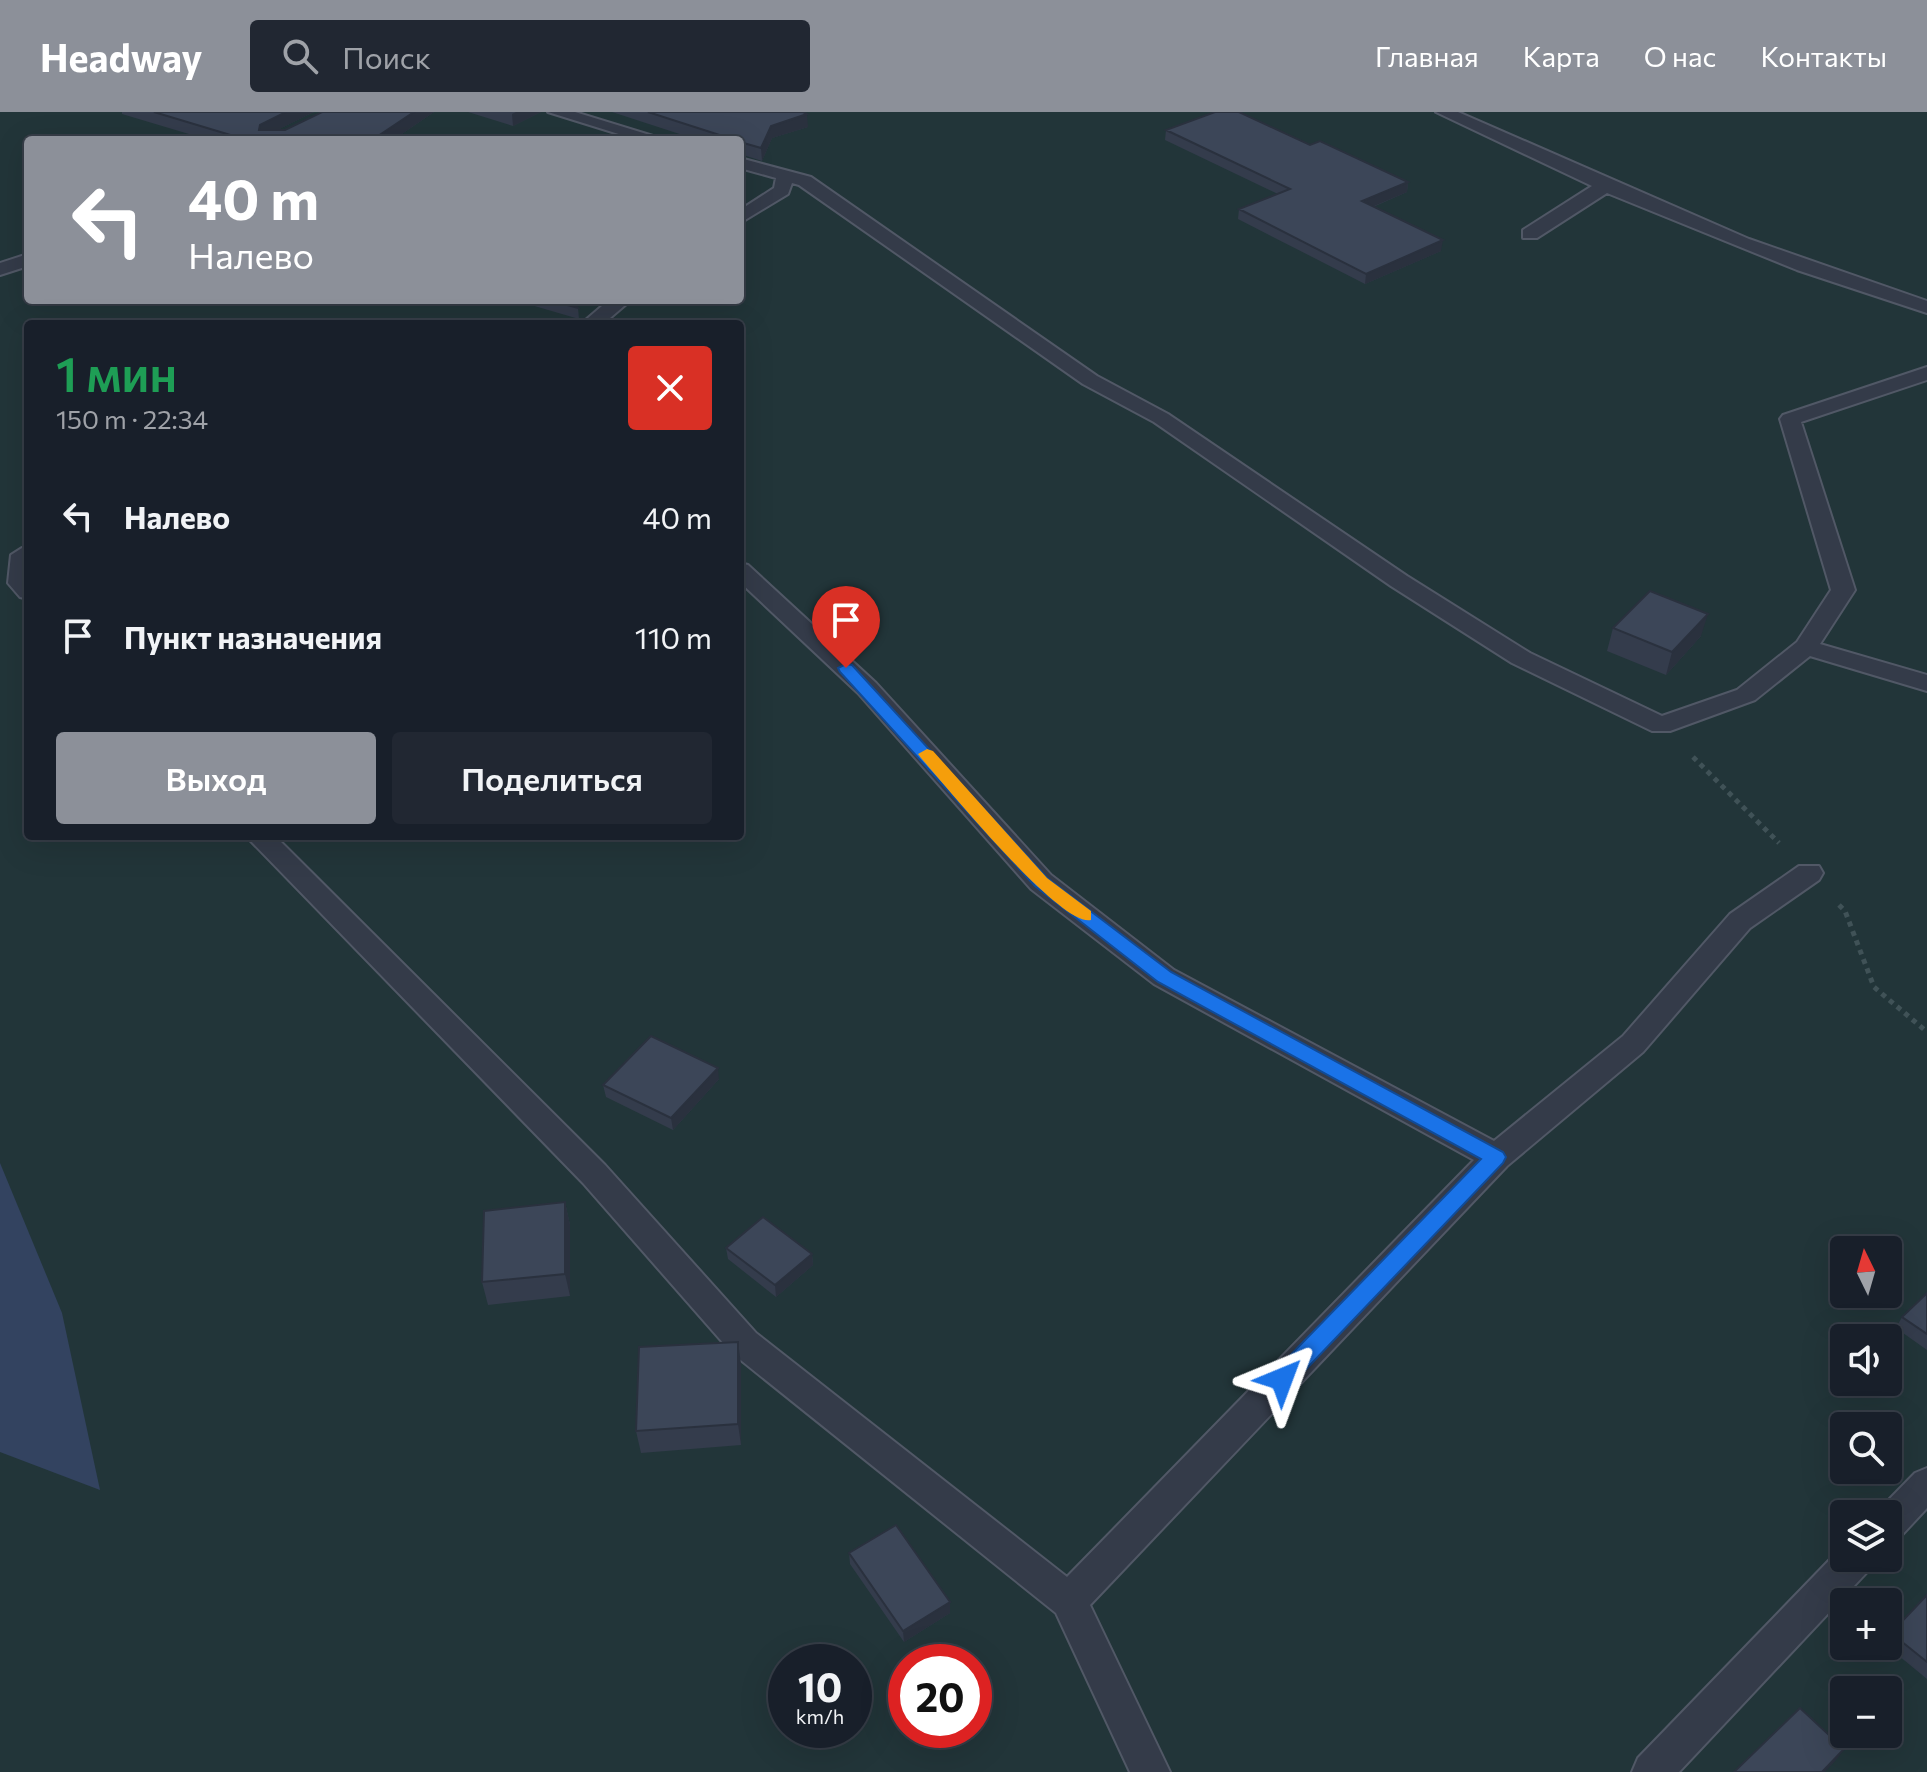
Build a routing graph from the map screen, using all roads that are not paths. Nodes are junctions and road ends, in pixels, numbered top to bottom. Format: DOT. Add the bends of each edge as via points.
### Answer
graph roads {
  1 [pos="556,112"];
  2 [pos="1444,112"];
  3 [pos="643,136"];
  4 [pos="744,164"];
  5 [pos="785,176"];
  6 [pos="1605,186"];
  7 [pos="744,215"];
  8 [pos="1530,234"];
  9 [pos="24,261"];
  10 [pos="0,269"];
  11 [pos="616,304"];
  12 [pos="1927,307"];
  13 [pos="596,320"];
  14 [pos="1927,373"];
  15 [pos="17,555"];
  16 [pos="744,574"];
  17 [pos="24,588"];
  18 [pos="1806,647"];
  19 [pos="1927,683"];
  20 [pos="263,840"];
  21 [pos="1809,873"];
  22 [pos="1496,1157"];
  23 [pos="1927,1484"];
  24 [pos="1902,1510"];
  25 [pos="1843,1572"];
  26 [pos="1069,1601"];
  27 [pos="1150,1772"];
  28 [pos="1652,1772"];
  1 -- 3 [label="lane"];
  2 -- 6 [label="lane"];
  4 -- 5 [label="lane"];
  5 -- 7 [label="lane" via="782,190"];
  5 -- 18 [label="lane" via="805,181 1090,380 1161,418 1521,658 1661,725 1746,695"];
  6 -- 8 [label="lane"];
  6 -- 12 [label="lane" via="1832,279"];
  9 -- 10 [label="lane"];
  11 -- 13 [label="lane"];
  14 -- 18 [label="lane" via="1790,419 1843,590"];
  15 -- 17 [label="lane"];
  16 -- 22 [label="lane" via="867,688 1041,882 1164,977"];
  18 -- 19 [label="lane"];
  20 -- 26 [label="lane" via="594,1174 744,1343"];
  21 -- 22 [label="lane" via="1740,921 1633,1044"];
  22 -- 26 [label="lane"];
  23 -- 24 [label="lane"];
  25 -- 28 [label="lane"];
  26 -- 27 [label="lane"];
}
